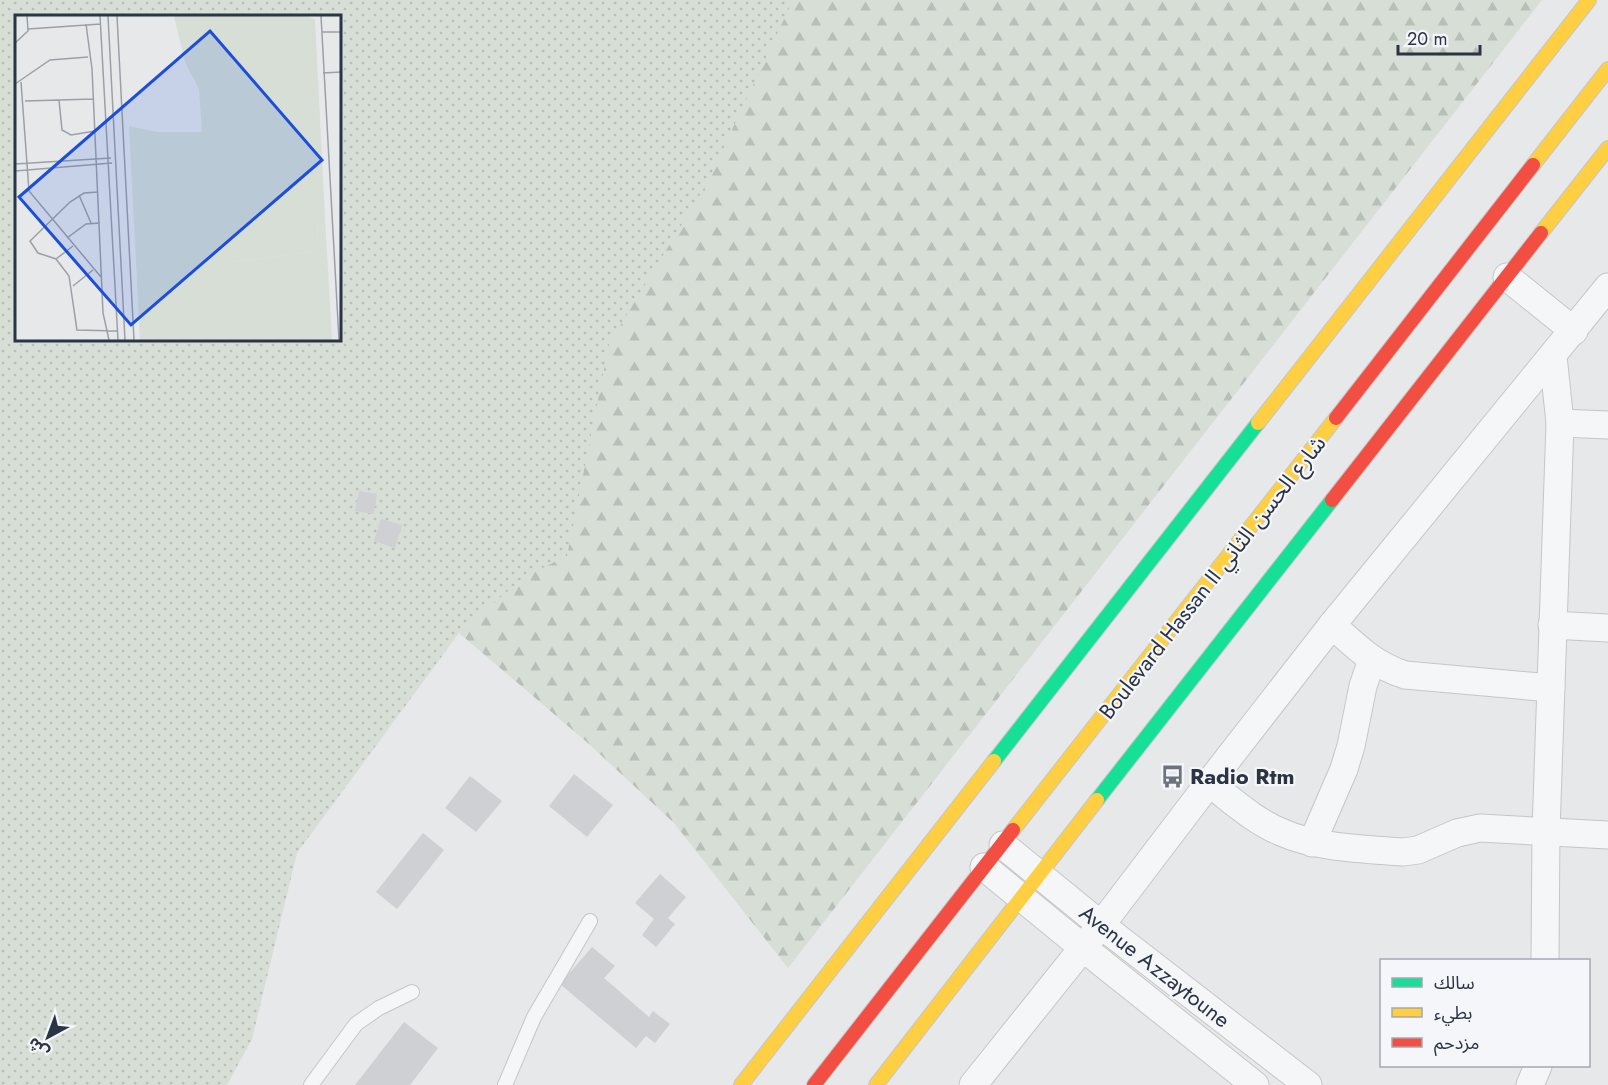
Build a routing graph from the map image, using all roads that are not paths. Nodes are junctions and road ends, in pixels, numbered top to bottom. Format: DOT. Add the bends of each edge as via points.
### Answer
graph roads {
  1 [pos="1589,0"];
  2 [pos="1608,69"];
  3 [pos="1608,148"];
  4 [pos="1507,277"];
  5 [pos="1608,287"];
  6 [pos="1574,331"];
  7 [pos="1553,356"];
  8 [pos="1560,423"];
  9 [pos="1608,425"];
  10 [pos="1332,625"];
  11 [pos="1552,625"];
  12 [pos="1608,628"];
  13 [pos="1372,660"];
  14 [pos="1551,688"];
  15 [pos="1209,783"];
  16 [pos="1546,831"];
  17 [pos="1608,835"];
  18 [pos="1312,843"];
  19 [pos="1003,845"];
  20 [pos="984,867"];
  21 [pos="1039,874"];
  22 [pos="1022,898"];
  23 [pos="590,921"];
  24 [pos="1101,925"];
  25 [pos="1082,947"];
  26 [pos="1545,959"];
  27 [pos="412,992"];
  28 [pos="1537,1067"];
  29 [pos="311,1085"];
  30 [pos="504,1085"];
  31 [pos="741,1085"];
  32 [pos="814,1085"];
  33 [pos="876,1085"];
  34 [pos="974,1085"];
  35 [pos="1255,1085"];
  36 [pos="1308,1085"];
  37 [pos="1530,1085"];
  1 -- 31 [label="main road"];
  2 -- 19 [label="main road, Boulevard Hassan II شارع الحسن الثاني"];
  3 -- 4 [label="main road, Boulevard Hassan II شارع الحسن الثاني"];
  4 -- 6 [label="street"];
  4 -- 21 [label="main road, Boulevard Hassan II شارع الحسن الثاني"];
  5 -- 6 [label="street"];
  6 -- 7 [label="street"];
  7 -- 8 [label="street"];
  7 -- 10 [label="street"];
  8 -- 9 [label="street"];
  8 -- 11 [label="street"];
  10 -- 13 [label="street"];
  10 -- 15 [label="street"];
  11 -- 12 [label="street"];
  11 -- 14 [label="street"];
  13 -- 14 [label="street" via="1405,675"];
  13 -- 18 [label="street" via="1346,762"];
  14 -- 16 [label="street"];
  15 -- 18 [label="street" via="1257,820"];
  15 -- 24 [label="street"];
  16 -- 17 [label="street"];
  16 -- 18 [label="street" via="1480,828 1403,852"];
  16 -- 26 [label="street"];
  19 -- 20 [label="main road, Boulevard Hassan II شارع الحسن الثاني"];
  19 -- 21 [label="street, Avenue Azzaytoune"];
  20 -- 22 [label="street, Avenue Azzaytoune"];
  20 -- 32 [label="main road, Boulevard Hassan II شارع الحسن الثاني"];
  21 -- 22 [label="main road, Boulevard Hassan II شارع الحسن الثاني"];
  21 -- 24 [label="street, Avenue Azzaytoune"];
  22 -- 25 [label="street, Avenue Azzaytoune"];
  22 -- 33 [label="main road, Boulevard Hassan II شارع الحسن الثاني"];
  23 -- 30 [label="lane" via="534,1017"];
  24 -- 25 [label="street"];
  24 -- 36 [label="street, Avenue Azzaytoune"];
  25 -- 34 [label="street"];
  25 -- 35 [label="street, Avenue Azzaytoune"];
  27 -- 29 [label="lane" via="356,1024"];
  28 -- 37 [label="street"];
}
